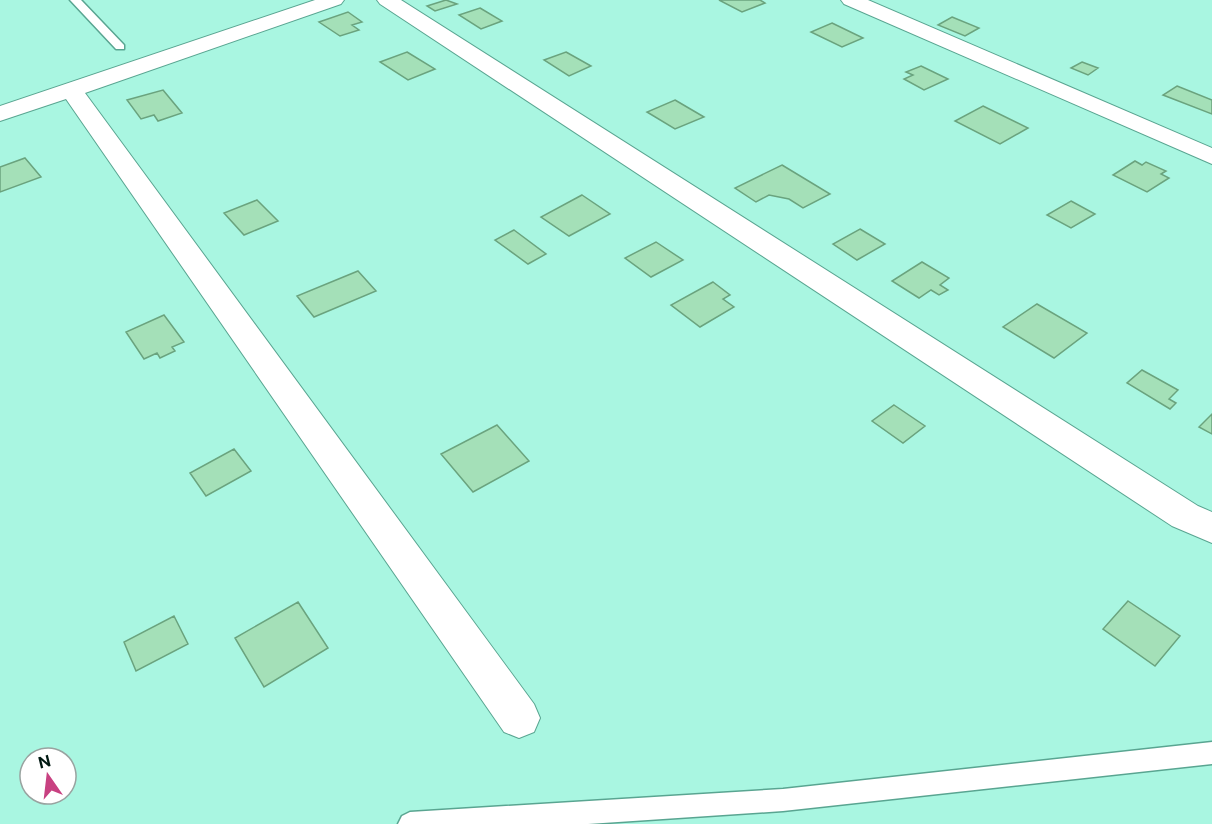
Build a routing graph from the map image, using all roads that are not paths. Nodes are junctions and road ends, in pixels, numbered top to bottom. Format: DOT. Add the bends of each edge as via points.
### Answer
graph roads {
  1 [pos="75,0"];
  2 [pos="334,0"];
  3 [pos="387,0"];
  4 [pos="851,0"];
  5 [pos="120,47"];
  6 [pos="72,91"];
  7 [pos="0,114"];
  8 [pos="1212,157"];
  9 [pos="1212,528"];
  10 [pos="519,718"];
  11 [pos="1212,753"];
  12 [pos="410,824"];
  1 -- 5 [label="lane"];
  2 -- 6 [label="street"];
  3 -- 9 [label="street" via="1185,516"];
  4 -- 8 [label="street"];
  6 -- 7 [label="street"];
  6 -- 10 [label="street"];
  11 -- 12 [label="lane" via="783,800"];
}
